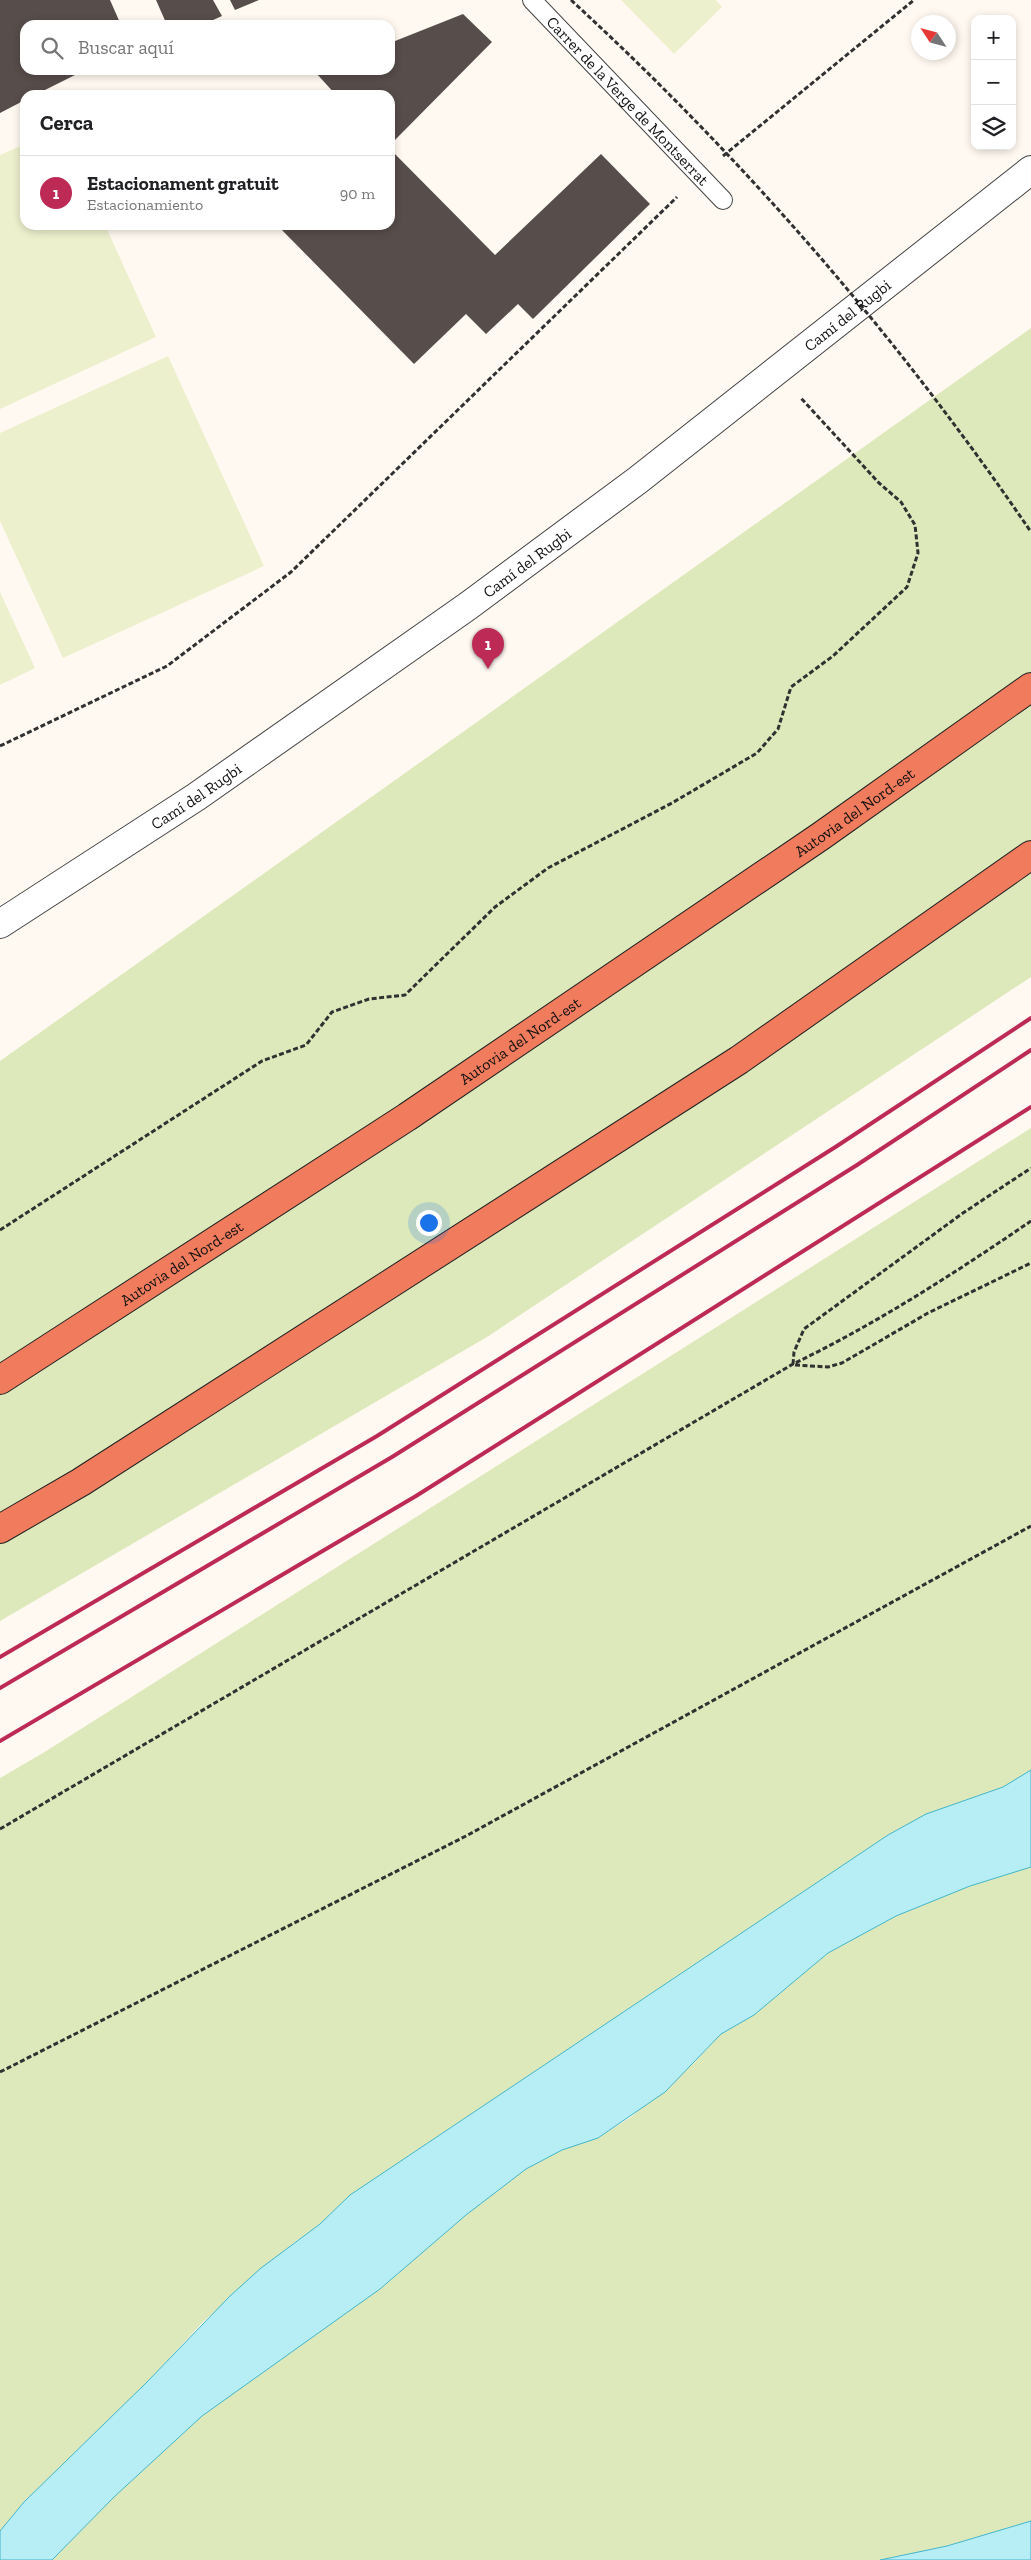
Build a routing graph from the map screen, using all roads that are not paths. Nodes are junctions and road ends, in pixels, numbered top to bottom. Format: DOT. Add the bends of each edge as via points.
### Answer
graph roads {
  1 [pos="532,0"];
  2 [pos="1031,170"];
  3 [pos="723,200"];
  4 [pos="1031,687"];
  5 [pos="1031,855"];
  6 [pos="0,924"];
  7 [pos="0,1380"];
  8 [pos="0,1529"];
  1 -- 3 [label="lane, Carrer de la Verge de Montserrat"];
  2 -- 6 [label="street, Camí del Rugbi" via="638,480 468,606 196,797"];
  4 -- 7 [label="highway, Autovia del Nord-est" via="821,836 407,1117"];
  5 -- 8 [label="highway" via="739,1060 81,1482"];
}
